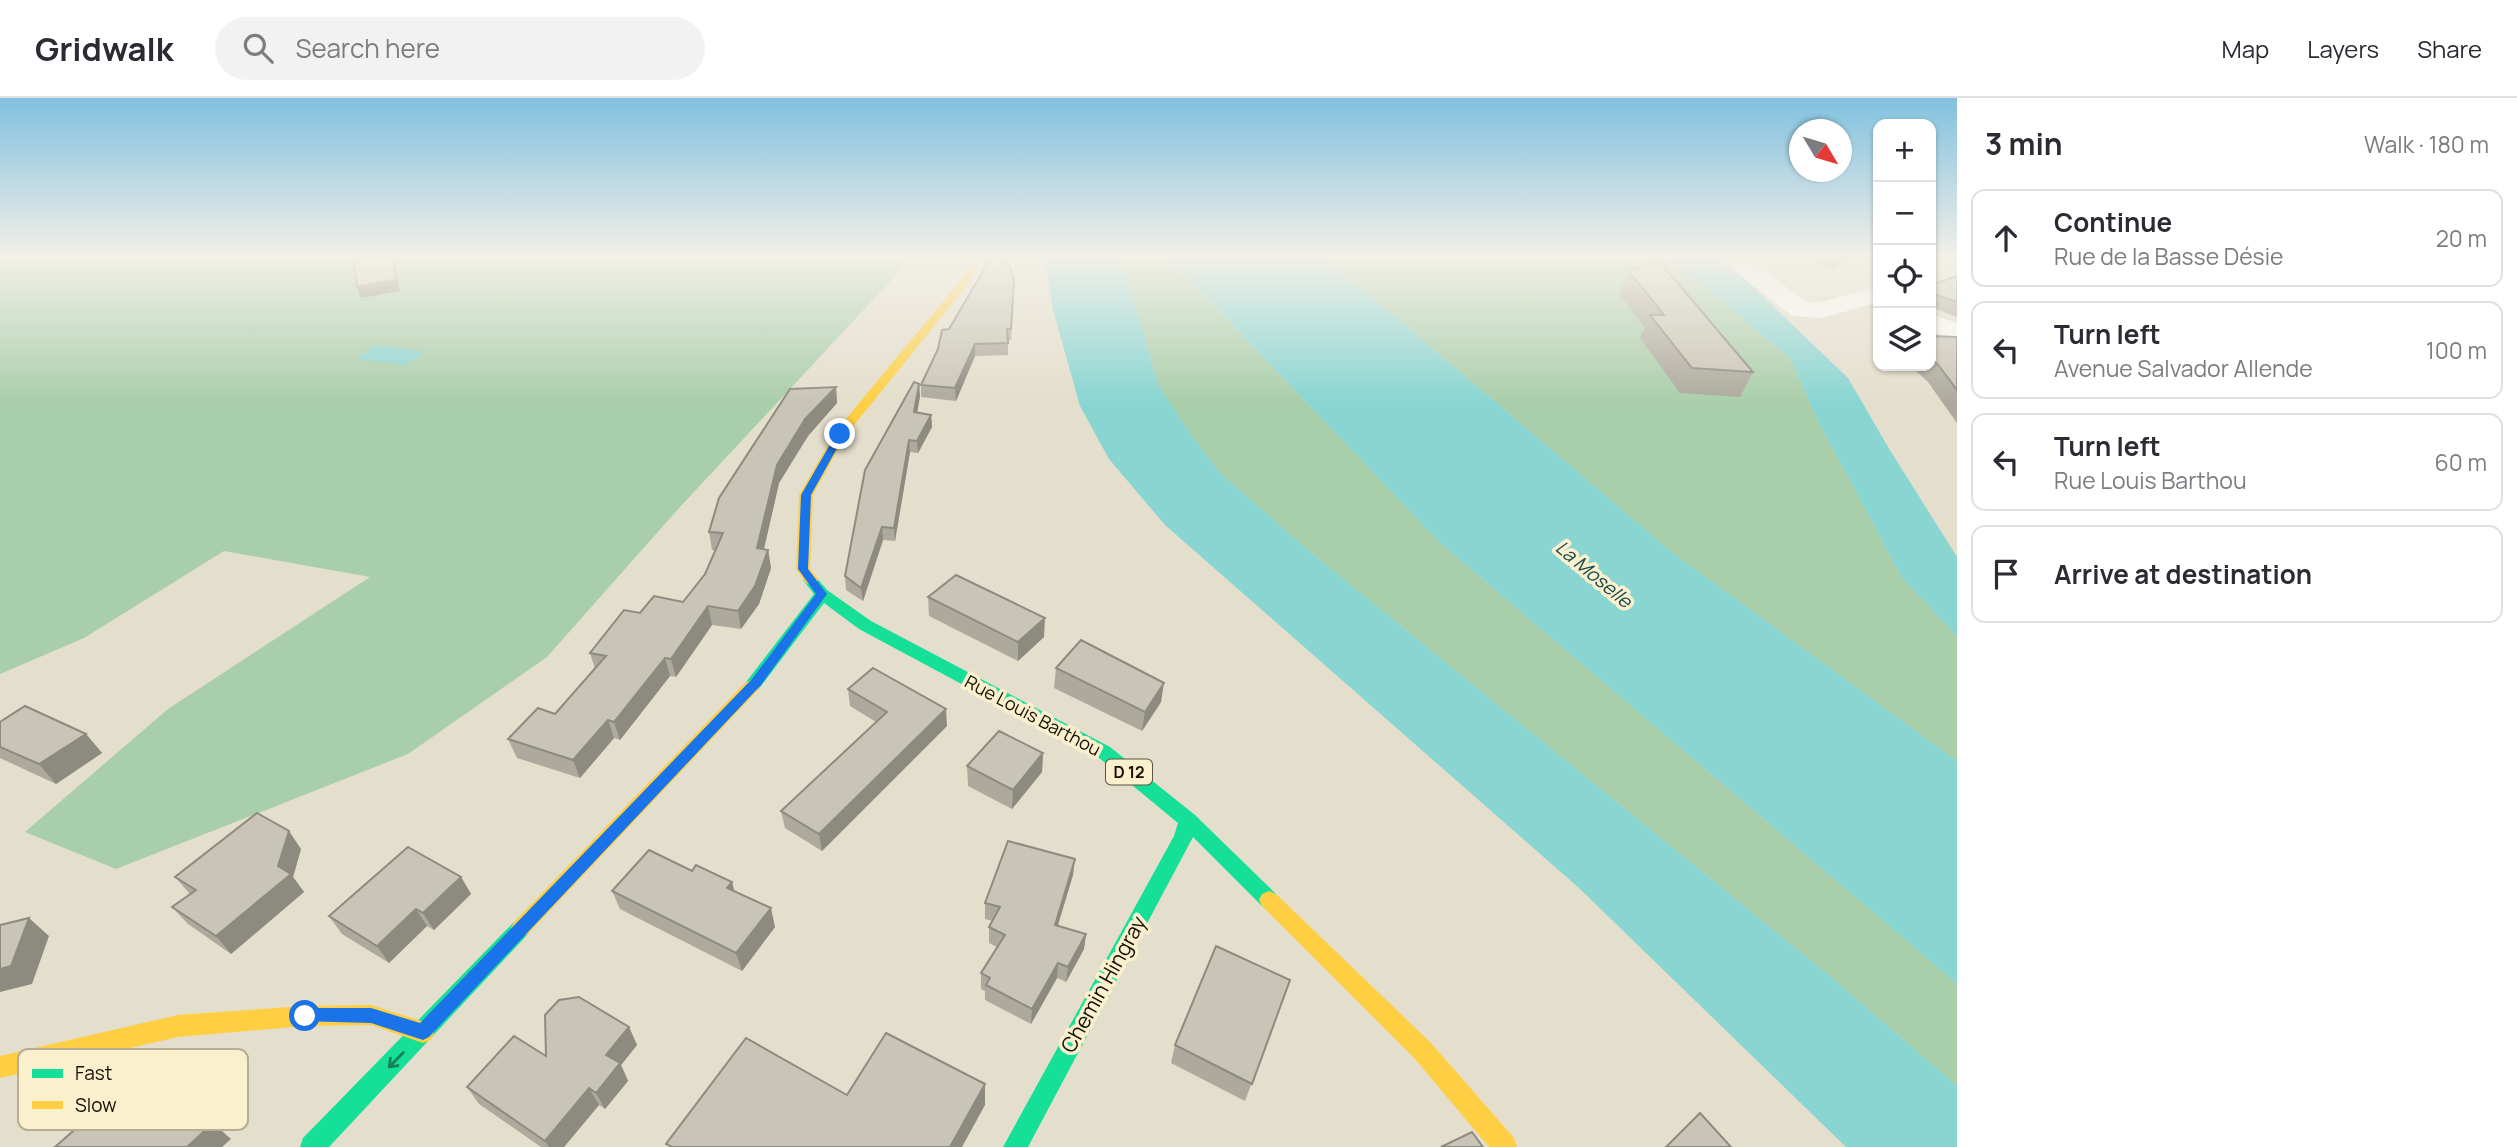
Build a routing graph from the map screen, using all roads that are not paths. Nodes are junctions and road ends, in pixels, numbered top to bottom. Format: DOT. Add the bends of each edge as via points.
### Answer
graph roads {
  1 [pos="946,305"];
  2 [pos="1794,305"];
  3 [pos="1838,305"];
  4 [pos="1936,325"];
  5 [pos="1957,333"];
  6 [pos="822,594"];
  7 [pos="1188,820"];
  8 [pos="423,1032"];
  9 [pos="73,1049"];
  10 [pos="18,1062"];
  11 [pos="0,1068"];
  12 [pos="312,1147"];
  13 [pos="1015,1147"];
  14 [pos="1505,1147"];
  1 -- 6 [label="main road, Rue Louis Barthou / D 12" via="840,434 806,495 803,569"];
  2 -- 3 [label="street" via="1801,310"];
  4 -- 5 [label="street"];
  6 -- 7 [label="main road, Rue Louis Barthou / D 12" via="865,625 1104,752"];
  6 -- 8 [label="main road" via="756,682"];
  7 -- 13 [label="main road, Chemin Hingray" via="1183,837"];
  7 -- 14 [label="main road, Rue Louis Barthou / D 12" via="1423,1051"];
  8 -- 9 [label="main road" via="371,1015 305,1016 178,1026"];
  8 -- 12 [label="main road, one-way"];
  10 -- 11 [label="main road"];
}
